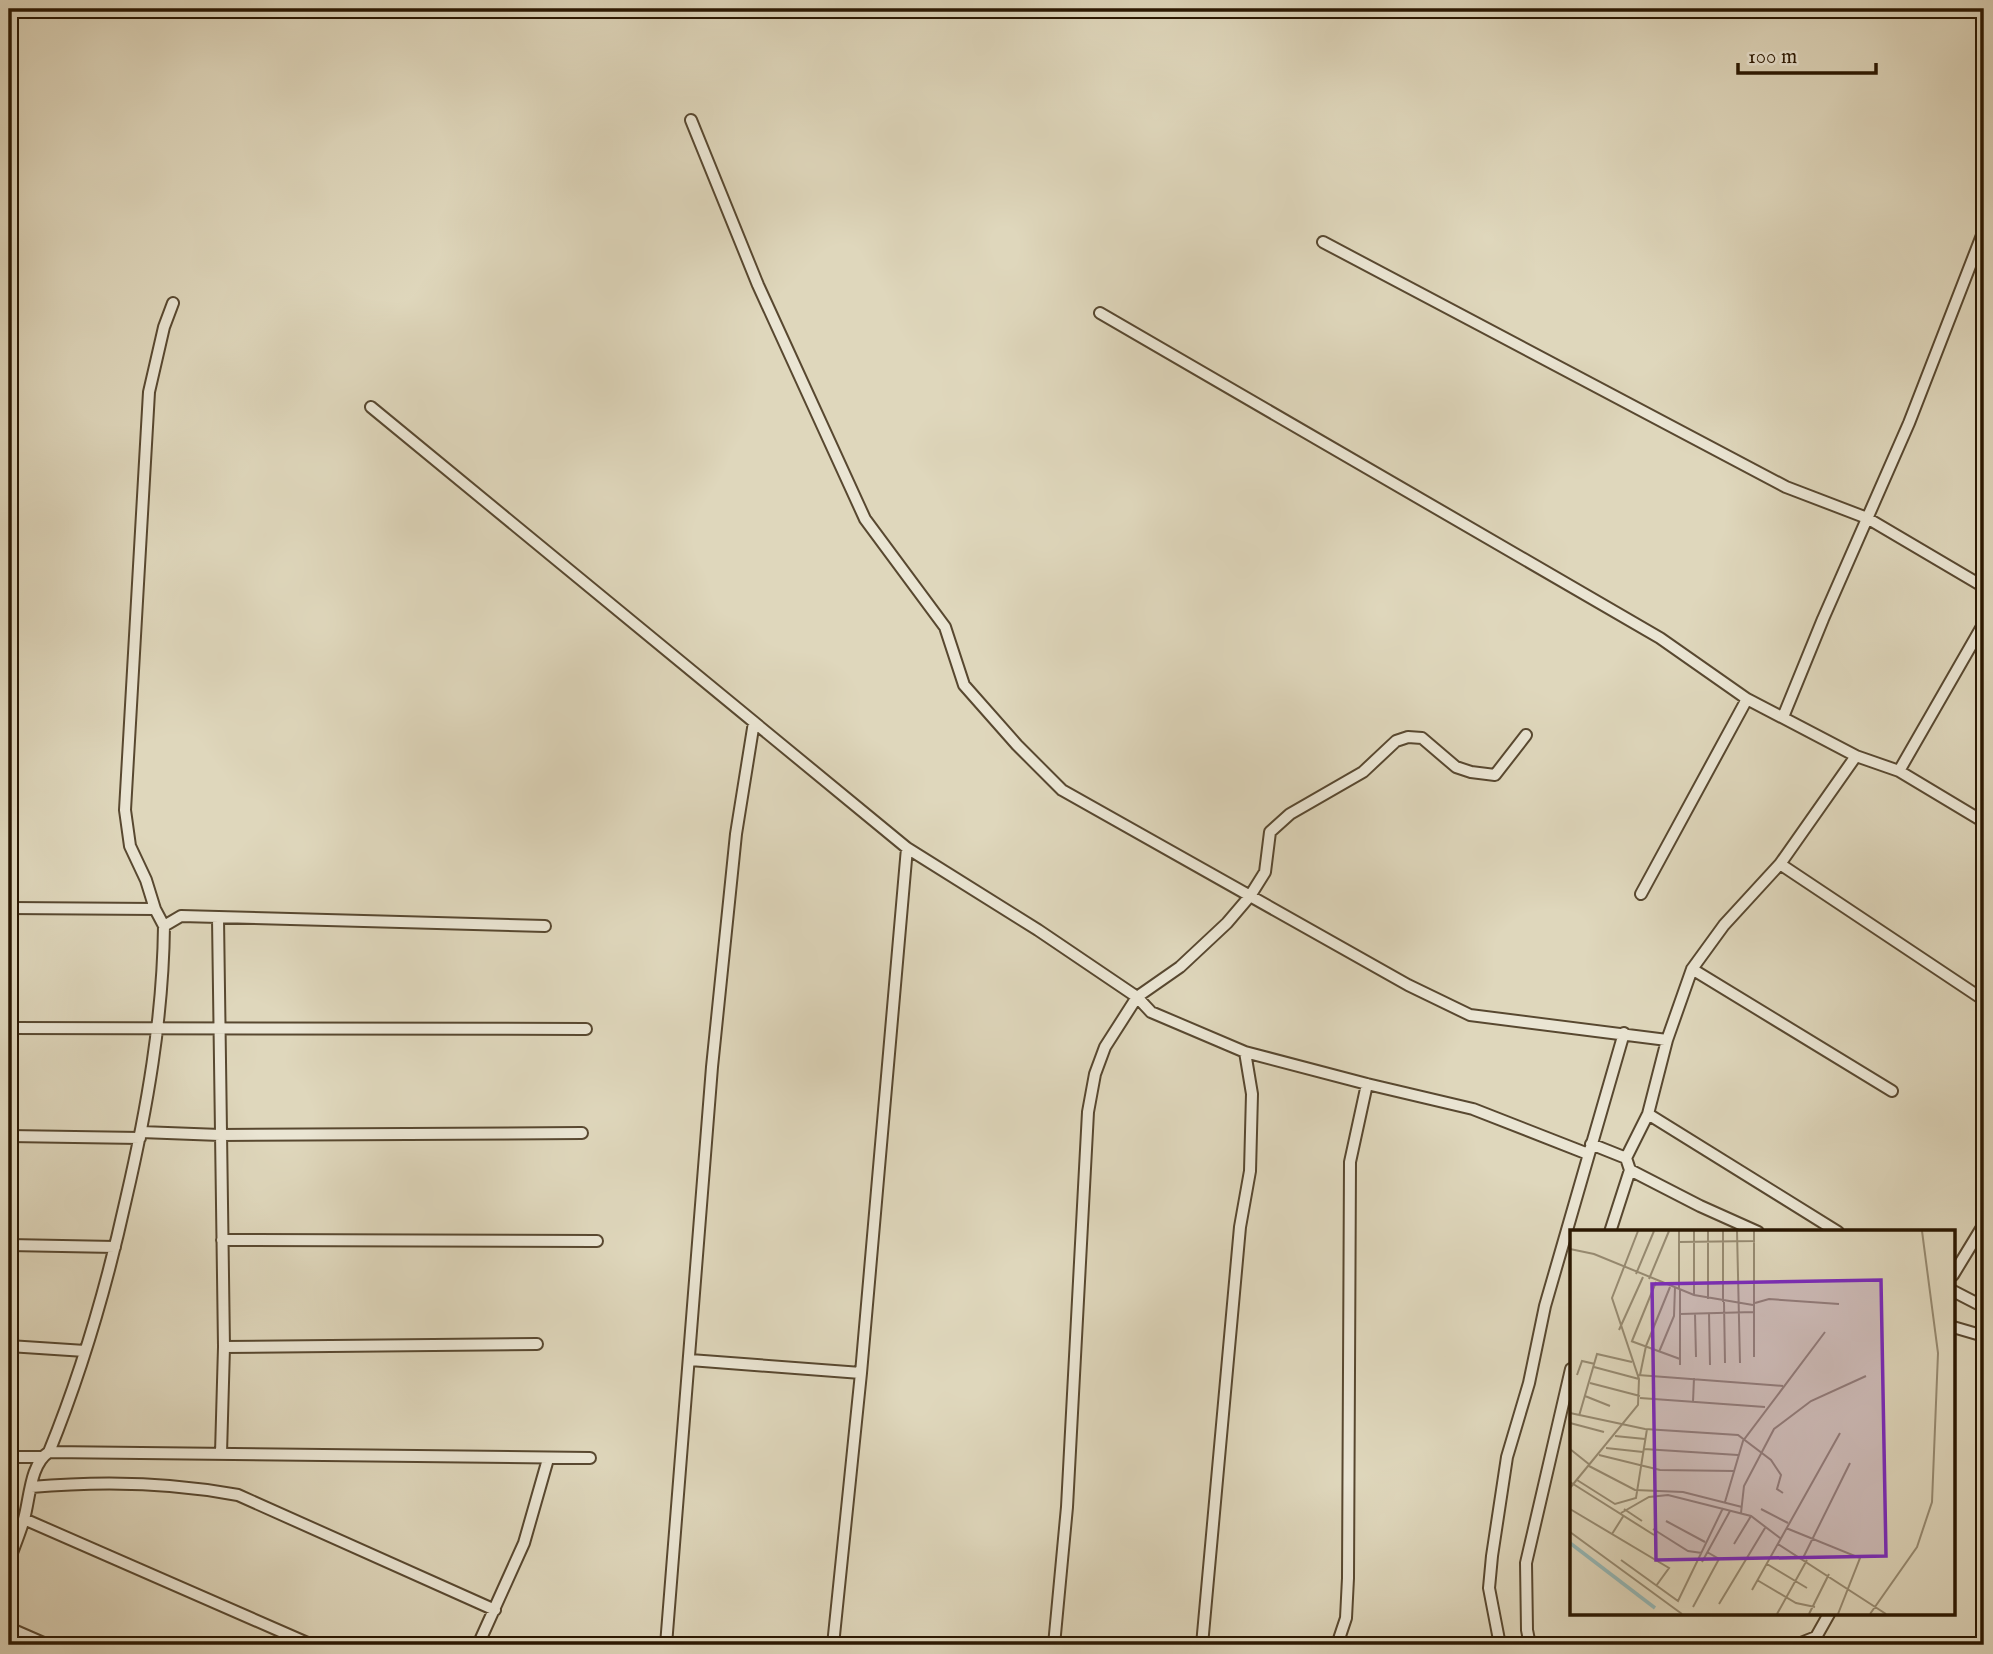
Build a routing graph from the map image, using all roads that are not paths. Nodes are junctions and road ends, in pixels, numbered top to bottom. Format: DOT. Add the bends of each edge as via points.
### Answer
graph roads {
  1 [pos="691,120"];
  2 [pos="1984,230"];
  3 [pos="1323,242"];
  4 [pos="173,303"];
  5 [pos="1100,313"];
  6 [pos="371,407"];
  7 [pos="1867,518"];
  8 [pos="1984,587"];
  9 [pos="1984,623"];
  10 [pos="1747,699"];
  11 [pos="1783,718"];
  12 [pos="754,722"];
  13 [pos="1526,735"];
  14 [pos="1856,756"];
  15 [pos="1899,771"];
  16 [pos="1984,822"];
  17 [pos="907,848"];
  18 [pos="1780,864"];
  19 [pos="1641,894"];
  20 [pos="1250,895"];
  21 [pos="9,908"];
  22 [pos="155,909"];
  23 [pos="218,918"];
  24 [pos="164,926"];
  25 [pos="545,926"];
  26 [pos="1692,969"];
  27 [pos="1137,997"];
  28 [pos="1984,1000"];
  29 [pos="9,1028"];
  30 [pos="158,1028"];
  31 [pos="586,1029"];
  32 [pos="221,1030"];
  33 [pos="1624,1033"];
  34 [pos="1667,1040"];
  35 [pos="1245,1052"];
  36 [pos="1367,1084"];
  37 [pos="1892,1090"];
  38 [pos="1648,1114"];
  39 [pos="582,1133"];
  40 [pos="141,1135"];
  41 [pos="220,1135"];
  42 [pos="9,1136"];
  43 [pos="1590,1149"];
  44 [pos="1626,1158"];
  45 [pos="1630,1170"];
  46 [pos="1984,1224"];
  47 [pos="1610,1230"];
  48 [pos="1754,1230"];
  49 [pos="1835,1230"];
  50 [pos="222,1240"];
  51 [pos="597,1241"];
  52 [pos="9,1245"];
  53 [pos="115,1247"];
  54 [pos="1954,1273"];
  55 [pos="1954,1291"];
  56 [pos="1984,1307"];
  57 [pos="1954,1327"];
  58 [pos="1984,1336"];
  59 [pos="537,1344"];
  60 [pos="9,1346"];
  61 [pos="225,1347"];
  62 [pos="85,1351"];
  63 [pos="690,1360"];
  64 [pos="861,1373"];
  65 [pos="1570,1373"];
  66 [pos="221,1453"];
  67 [pos="45,1455"];
  68 [pos="9,1457"];
  69 [pos="590,1458"];
  70 [pos="548,1459"];
  71 [pos="31,1486"];
  72 [pos="24,1519"];
  73 [pos="9,1561"];
  74 [pos="495,1610"];
  75 [pos="1828,1616"];
  76 [pos="9,1628"];
  77 [pos="48,1645"];
  78 [pos="312,1645"];
  79 [pos="478,1645"];
  80 [pos="666,1645"];
  81 [pos="833,1645"];
  82 [pos="1054,1645"];
  83 [pos="1202,1645"];
  84 [pos="1337,1645"];
  85 [pos="1500,1645"];
  86 [pos="1530,1645"];
  87 [pos="1796,1645"];
  1 -- 20 [label="street" via="758,285 865,519 945,627 964,685 1062,790"];
  2 -- 7 [label="street"];
  3 -- 7 [label="street" via="1786,486"];
  4 -- 22 [label="street" via="149,392 125,810 130,846"];
  5 -- 10 [label="street" via="1660,638"];
  6 -- 12 [label="street"];
  7 -- 8 [label="street"];
  7 -- 11 [label="street"];
  9 -- 15 [label="street"];
  10 -- 11 [label="street"];
  10 -- 19 [label="street"];
  11 -- 14 [label="street"];
  12 -- 17 [label="street"];
  12 -- 63 [label="street" via="736,834 712,1067"];
  13 -- 20 [label="street" via="1495,775 1456,767 1422,738 1396,741 1363,772 1290,814 1270,832 1265,872"];
  14 -- 15 [label="street"];
  14 -- 18 [label="street"];
  15 -- 16 [label="street"];
  17 -- 27 [label="street"];
  17 -- 64 [label="street"];
  18 -- 26 [label="street" via="1724,925"];
  18 -- 28 [label="street"];
  20 -- 27 [label="street" via="1180,967"];
  20 -- 33 [label="street" via="1470,1015"];
  21 -- 22 [label="street"];
  22 -- 24 [label="street"];
  23 -- 24 [label="street" via="181,916"];
  23 -- 25 [label="street"];
  23 -- 32 [label="street"];
  24 -- 30 [label="street"];
  26 -- 34 [label="street"];
  26 -- 37 [label="street"];
  27 -- 35 [label="street" via="1151,1012"];
  27 -- 82 [label="street" via="1105,1047 1088,1112 1067,1507"];
  29 -- 30 [label="street"];
  30 -- 32 [label="street"];
  30 -- 40 [label="street"];
  31 -- 32 [label="street"];
  32 -- 41 [label="street"];
  33 -- 34 [label="street"];
  33 -- 43 [label="street"];
  34 -- 38 [label="street"];
  35 -- 36 [label="street"];
  35 -- 83 [label="street" via="1252,1094 1250,1171 1240,1227"];
  36 -- 43 [label="street" via="1473,1109"];
  36 -- 84 [label="street" via="1350,1162 1348,1578 1346,1618"];
  38 -- 44 [label="street"];
  38 -- 49 [label="street"];
  39 -- 41 [label="street"];
  40 -- 41 [label="street"];
  40 -- 42 [label="street"];
  40 -- 53 [label="street"];
  41 -- 50 [label="street"];
  43 -- 44 [label="street"];
  43 -- 85 [label="street" via="1507,1457 1489,1588"];
  44 -- 45 [label="street"];
  45 -- 47 [label="street"];
  45 -- 48 [label="street"];
  46 -- 54 [label="street"];
  50 -- 51 [label="street"];
  50 -- 61 [label="street"];
  52 -- 53 [label="street"];
  53 -- 62 [label="street"];
  55 -- 56 [label="street"];
  57 -- 58 [label="street"];
  59 -- 61 [label="street"];
  60 -- 62 [label="street"];
  61 -- 66 [label="street"];
  62 -- 67 [label="street"];
  63 -- 64 [label="street"];
  63 -- 80 [label="street"];
  64 -- 81 [label="street"];
  65 -- 86 [label="street" via="1526,1563"];
  66 -- 67 [label="street"];
  66 -- 70 [label="street"];
  67 -- 68 [label="street"];
  67 -- 71 [label="street"];
  69 -- 70 [label="street"];
  70 -- 74 [label="street" via="524,1543"];
  71 -- 72 [label="street"];
  71 -- 74 [label="street" via="83,1482 238,1495"];
  72 -- 73 [label="street"];
  72 -- 78 [label="street"];
  74 -- 79 [label="street"];
  75 -- 87 [label="street" via="1816,1637"];
  76 -- 77 [label="street"];
}
